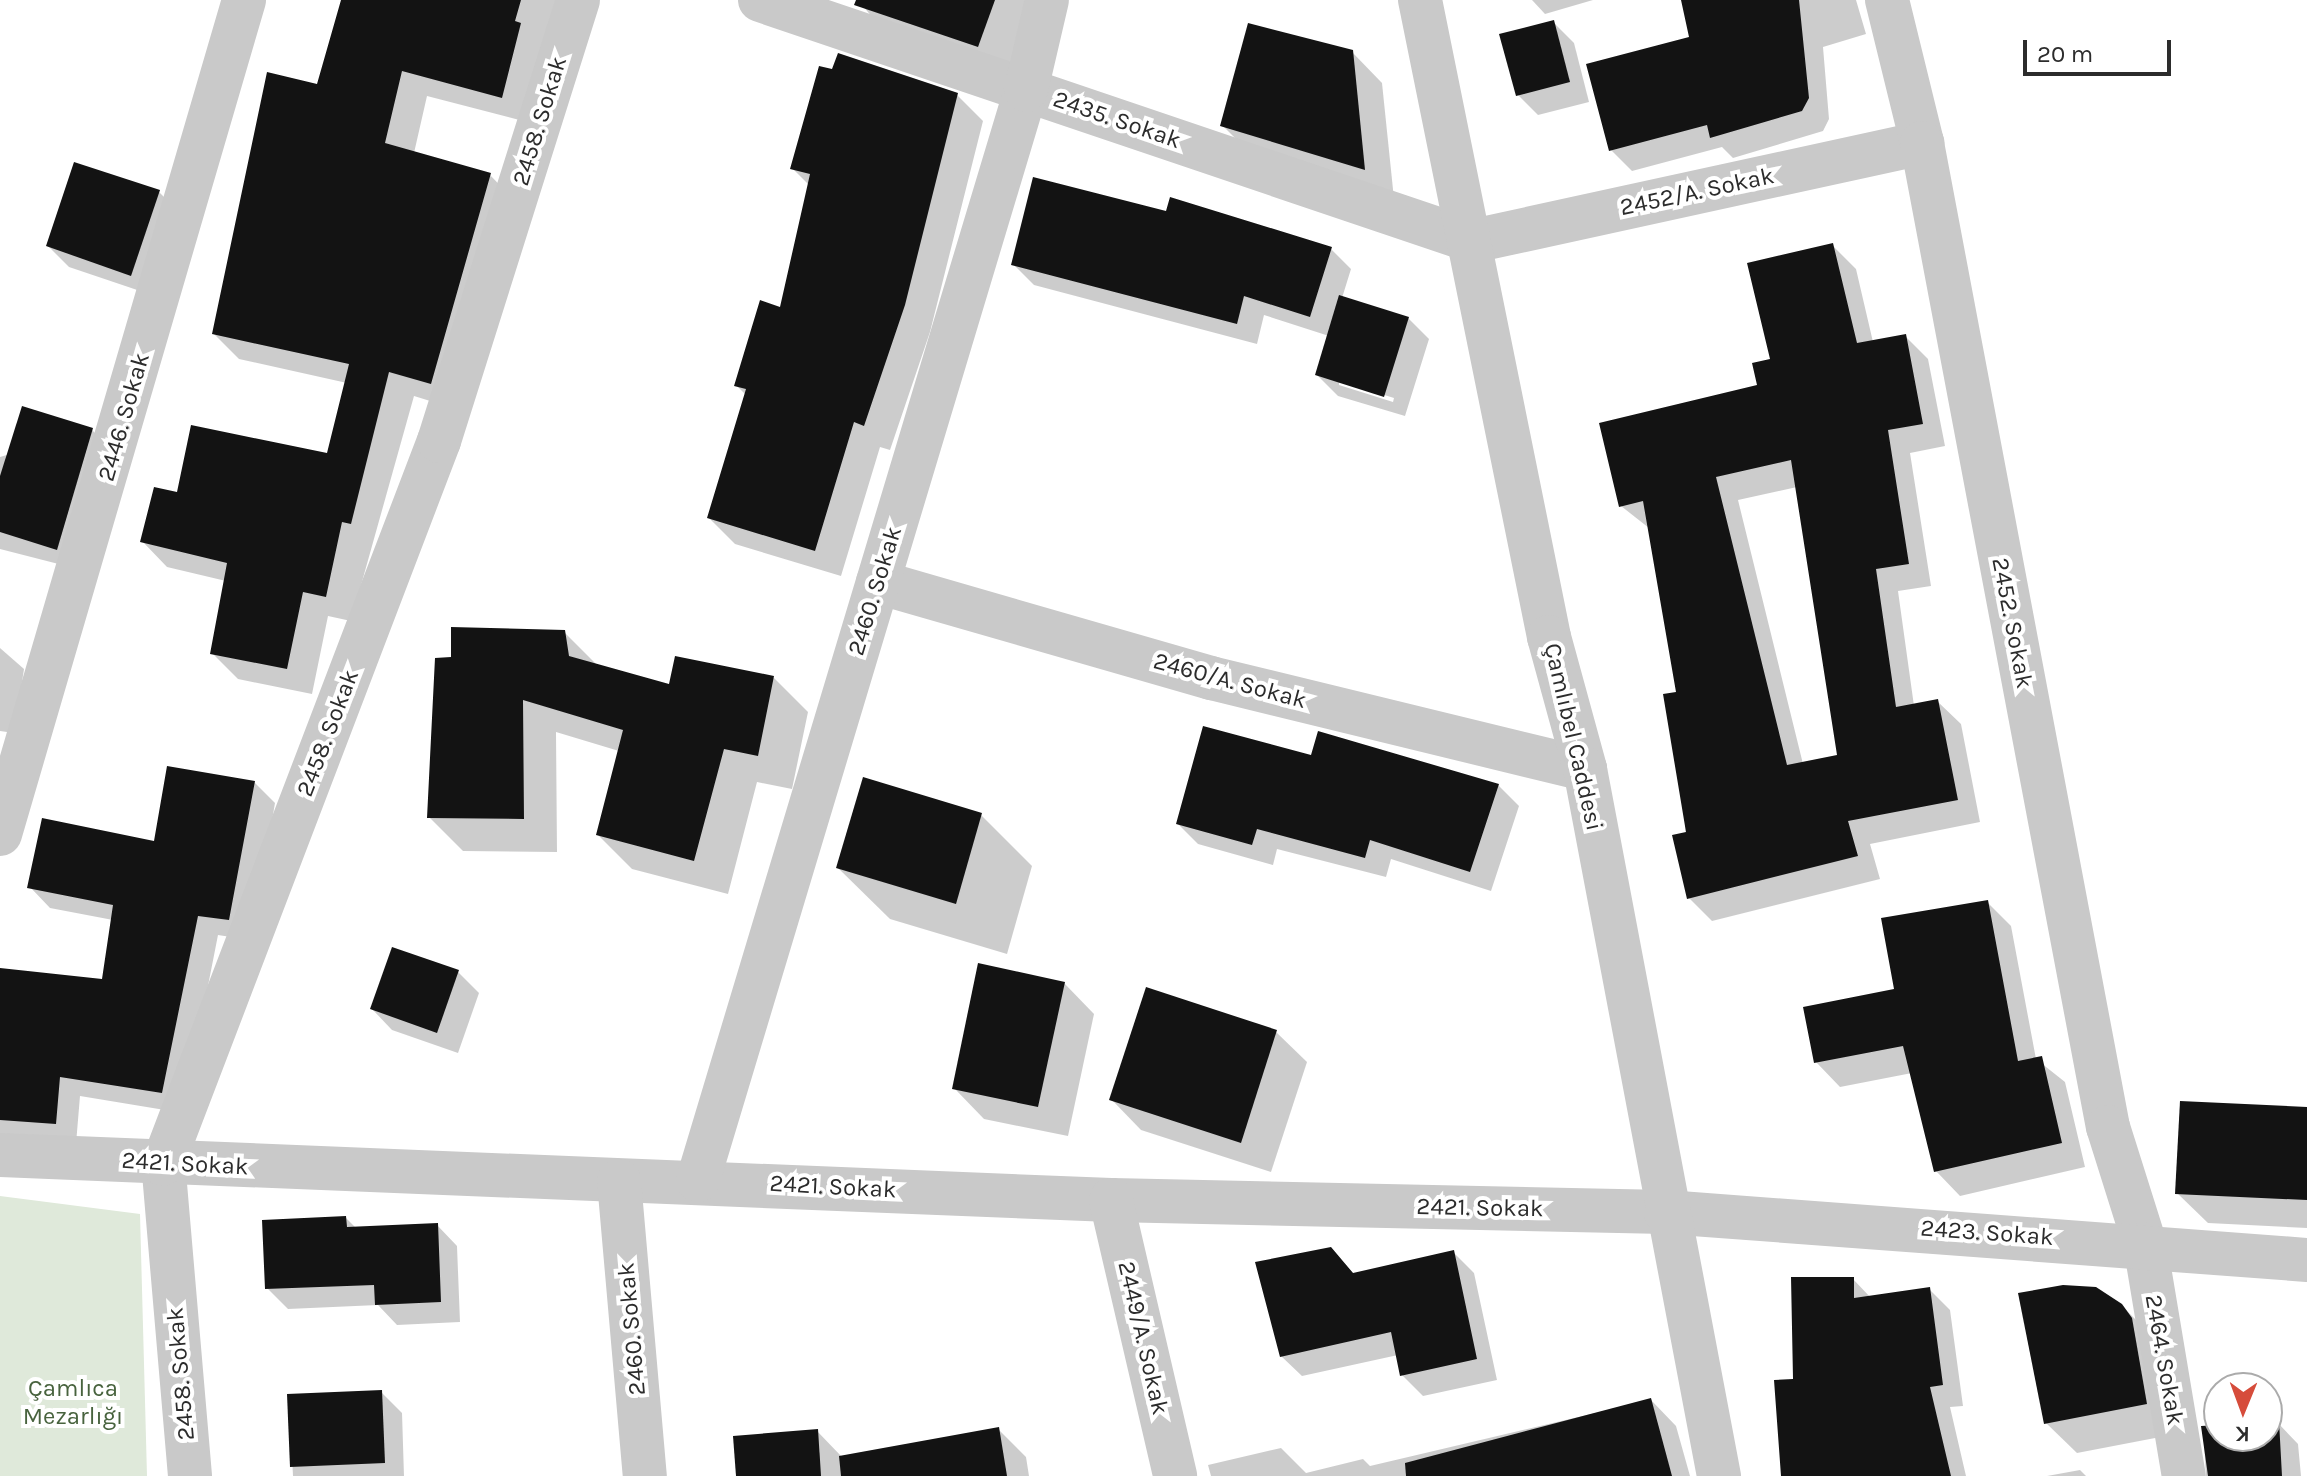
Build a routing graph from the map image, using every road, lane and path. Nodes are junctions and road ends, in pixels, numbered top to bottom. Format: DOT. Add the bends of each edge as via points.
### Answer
graph roads {
  1 [pos="244,0"];
  2 [pos="578,0"];
  3 [pos="760,0"];
  4 [pos="1047,0"];
  5 [pos="1420,0"];
  6 [pos="1887,0"];
  7 [pos="1026,90"];
  8 [pos="1922,143"];
  9 [pos="1473,241"];
  10 [pos="878,582"];
  11 [pos="1585,769"];
  12 [pos="0,834"];
  13 [pos="0,1155"];
  14 [pos="163,1164"];
  15 [pos="698,1180"];
  16 [pos="619,1181"];
  17 [pos="1111,1200"];
  18 [pos="1666,1212"];
  19 [pos="2145,1244"];
  20 [pos="2307,1260"];
  21 [pos="190,1476"];
  22 [pos="645,1476"];
  23 [pos="1175,1476"];
  24 [pos="1719,1476"];
  25 [pos="2184,1476"];
  1 -- 12 [label="street, 2446. Sokak"];
  2 -- 14 [label="street, 2458. Sokak" via="439,441"];
  3 -- 7 [label="street, 2435. Sokak"];
  4 -- 7 [label="street, 2460. Sokak"];
  5 -- 9 [label="street, Çamlıbel Caddesi"];
  6 -- 8 [label="street, 2452. Sokak"];
  7 -- 9 [label="street, 2435. Sokak"];
  7 -- 10 [label="street, 2460. Sokak"];
  8 -- 9 [label="street, 2452/A. Sokak"];
  8 -- 19 [label="street, 2452. Sokak" via="2108,1127"];
  9 -- 11 [label="street, Çamlıbel Caddesi" via="1549,637"];
  10 -- 11 [label="street, 2460/A. Sokak" via="1211,678"];
  10 -- 15 [label="street, 2460. Sokak"];
  11 -- 18 [label="street, Çamlıbel Caddesi"];
  13 -- 14 [label="street, 2421. Sokak"];
  14 -- 16 [label="street, 2421. Sokak"];
  14 -- 21 [label="street, 2458. Sokak"];
  15 -- 16 [label="street, 2421. Sokak"];
  15 -- 17 [label="street, 2421. Sokak"];
  16 -- 22 [label="street, 2460. Sokak"];
  17 -- 18 [label="street, 2421. Sokak"];
  17 -- 23 [label="street, 2449/A. Sokak"];
  18 -- 19 [label="street, 2423. Sokak"];
  18 -- 24 [label="street, Çamlıbel Caddesi"];
  19 -- 20 [label="street, 2423. Sokak"];
  19 -- 25 [label="street, 2464. Sokak"];
}
